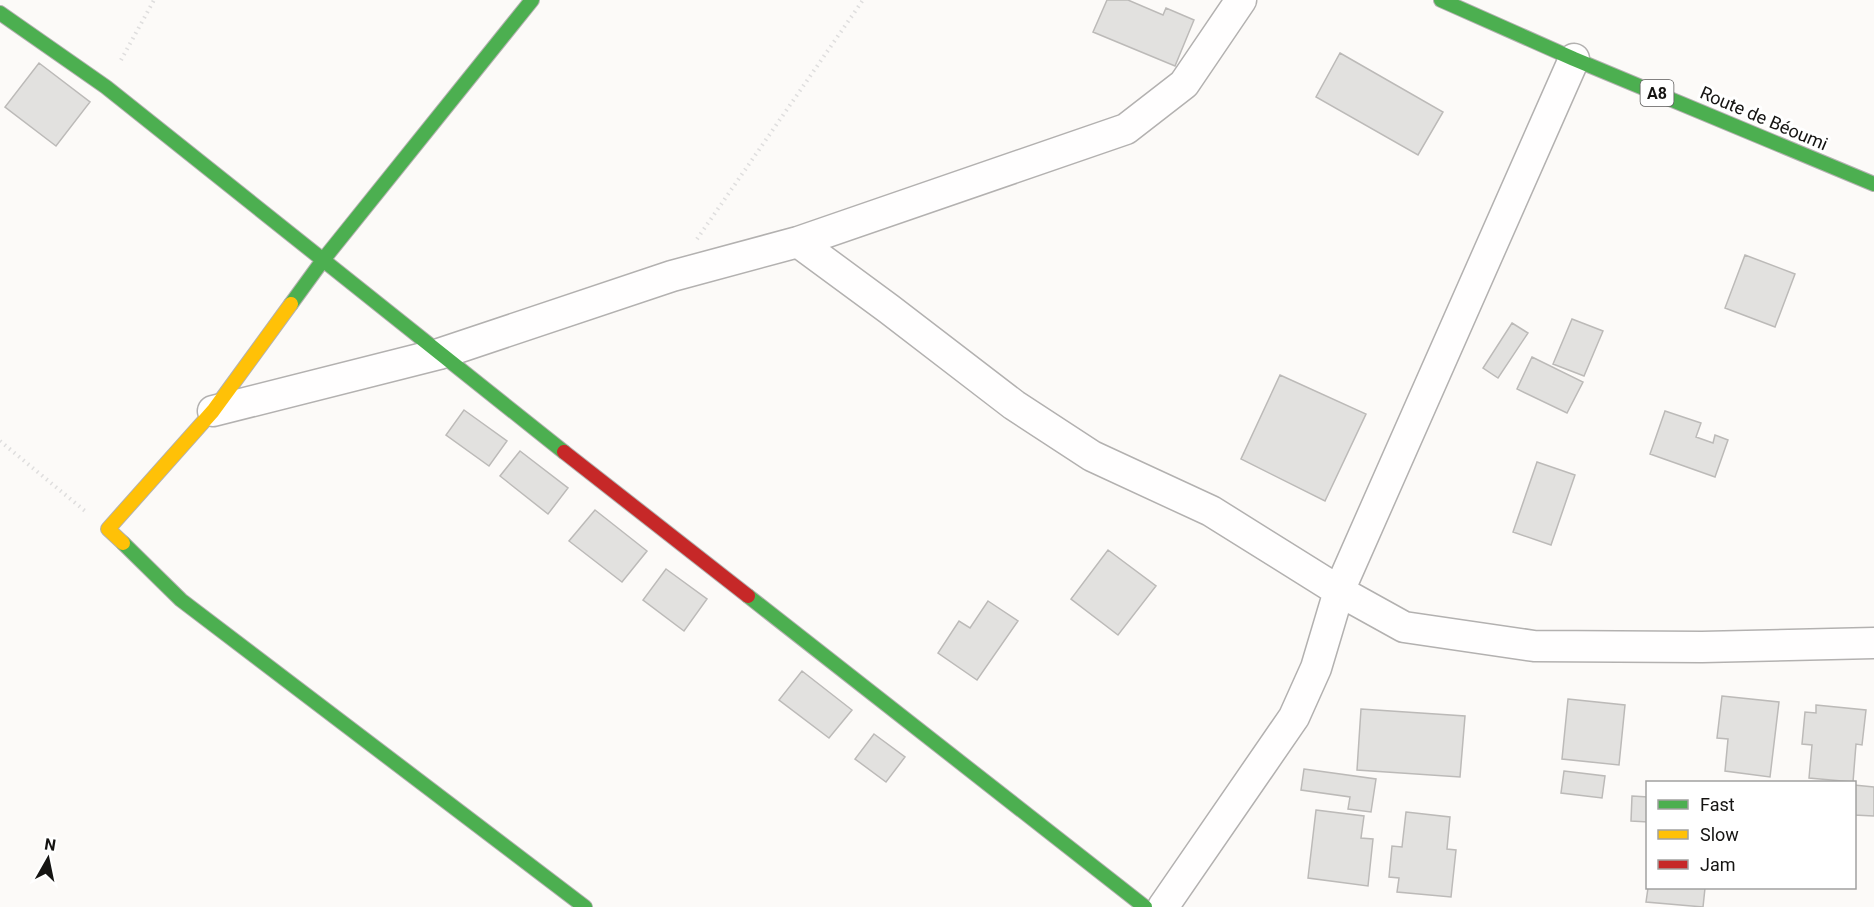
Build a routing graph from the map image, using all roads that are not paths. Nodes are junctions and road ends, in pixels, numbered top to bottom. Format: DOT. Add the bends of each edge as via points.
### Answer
graph roads {
  1 [pos="532,0"];
  2 [pos="1241,0"];
  3 [pos="1441,0"];
  4 [pos="0,13"];
  5 [pos="1574,58"];
  6 [pos="1874,184"];
  7 [pos="798,242"];
  8 [pos="323,260"];
  9 [pos="439,354"];
  10 [pos="213,411"];
  11 [pos="1338,591"];
  12 [pos="1874,643"];
  13 [pos="585,907"];
  14 [pos="1145,907"];
  15 [pos="1163,907"];
  1 -- 8 [label="street"];
  2 -- 7 [label="street" via="1184,84 1126,129"];
  3 -- 5 [label="street, Route de Béoumi / A8"];
  4 -- 8 [label="street" via="106,87"];
  5 -- 6 [label="street, Route de Béoumi / A8"];
  5 -- 11 [label="street"];
  7 -- 9 [label="street" via="672,276"];
  7 -- 11 [label="street" via="1014,405 1092,456 1211,511"];
  8 -- 9 [label="street"];
  8 -- 10 [label="street"];
  9 -- 10 [label="street"];
  9 -- 14 [label="street"];
  10 -- 13 [label="street" via="108,529 181,600"];
  11 -- 12 [label="street" via="1404,627 1534,646"];
  11 -- 15 [label="street" via="1316,668 1294,717"];
}
